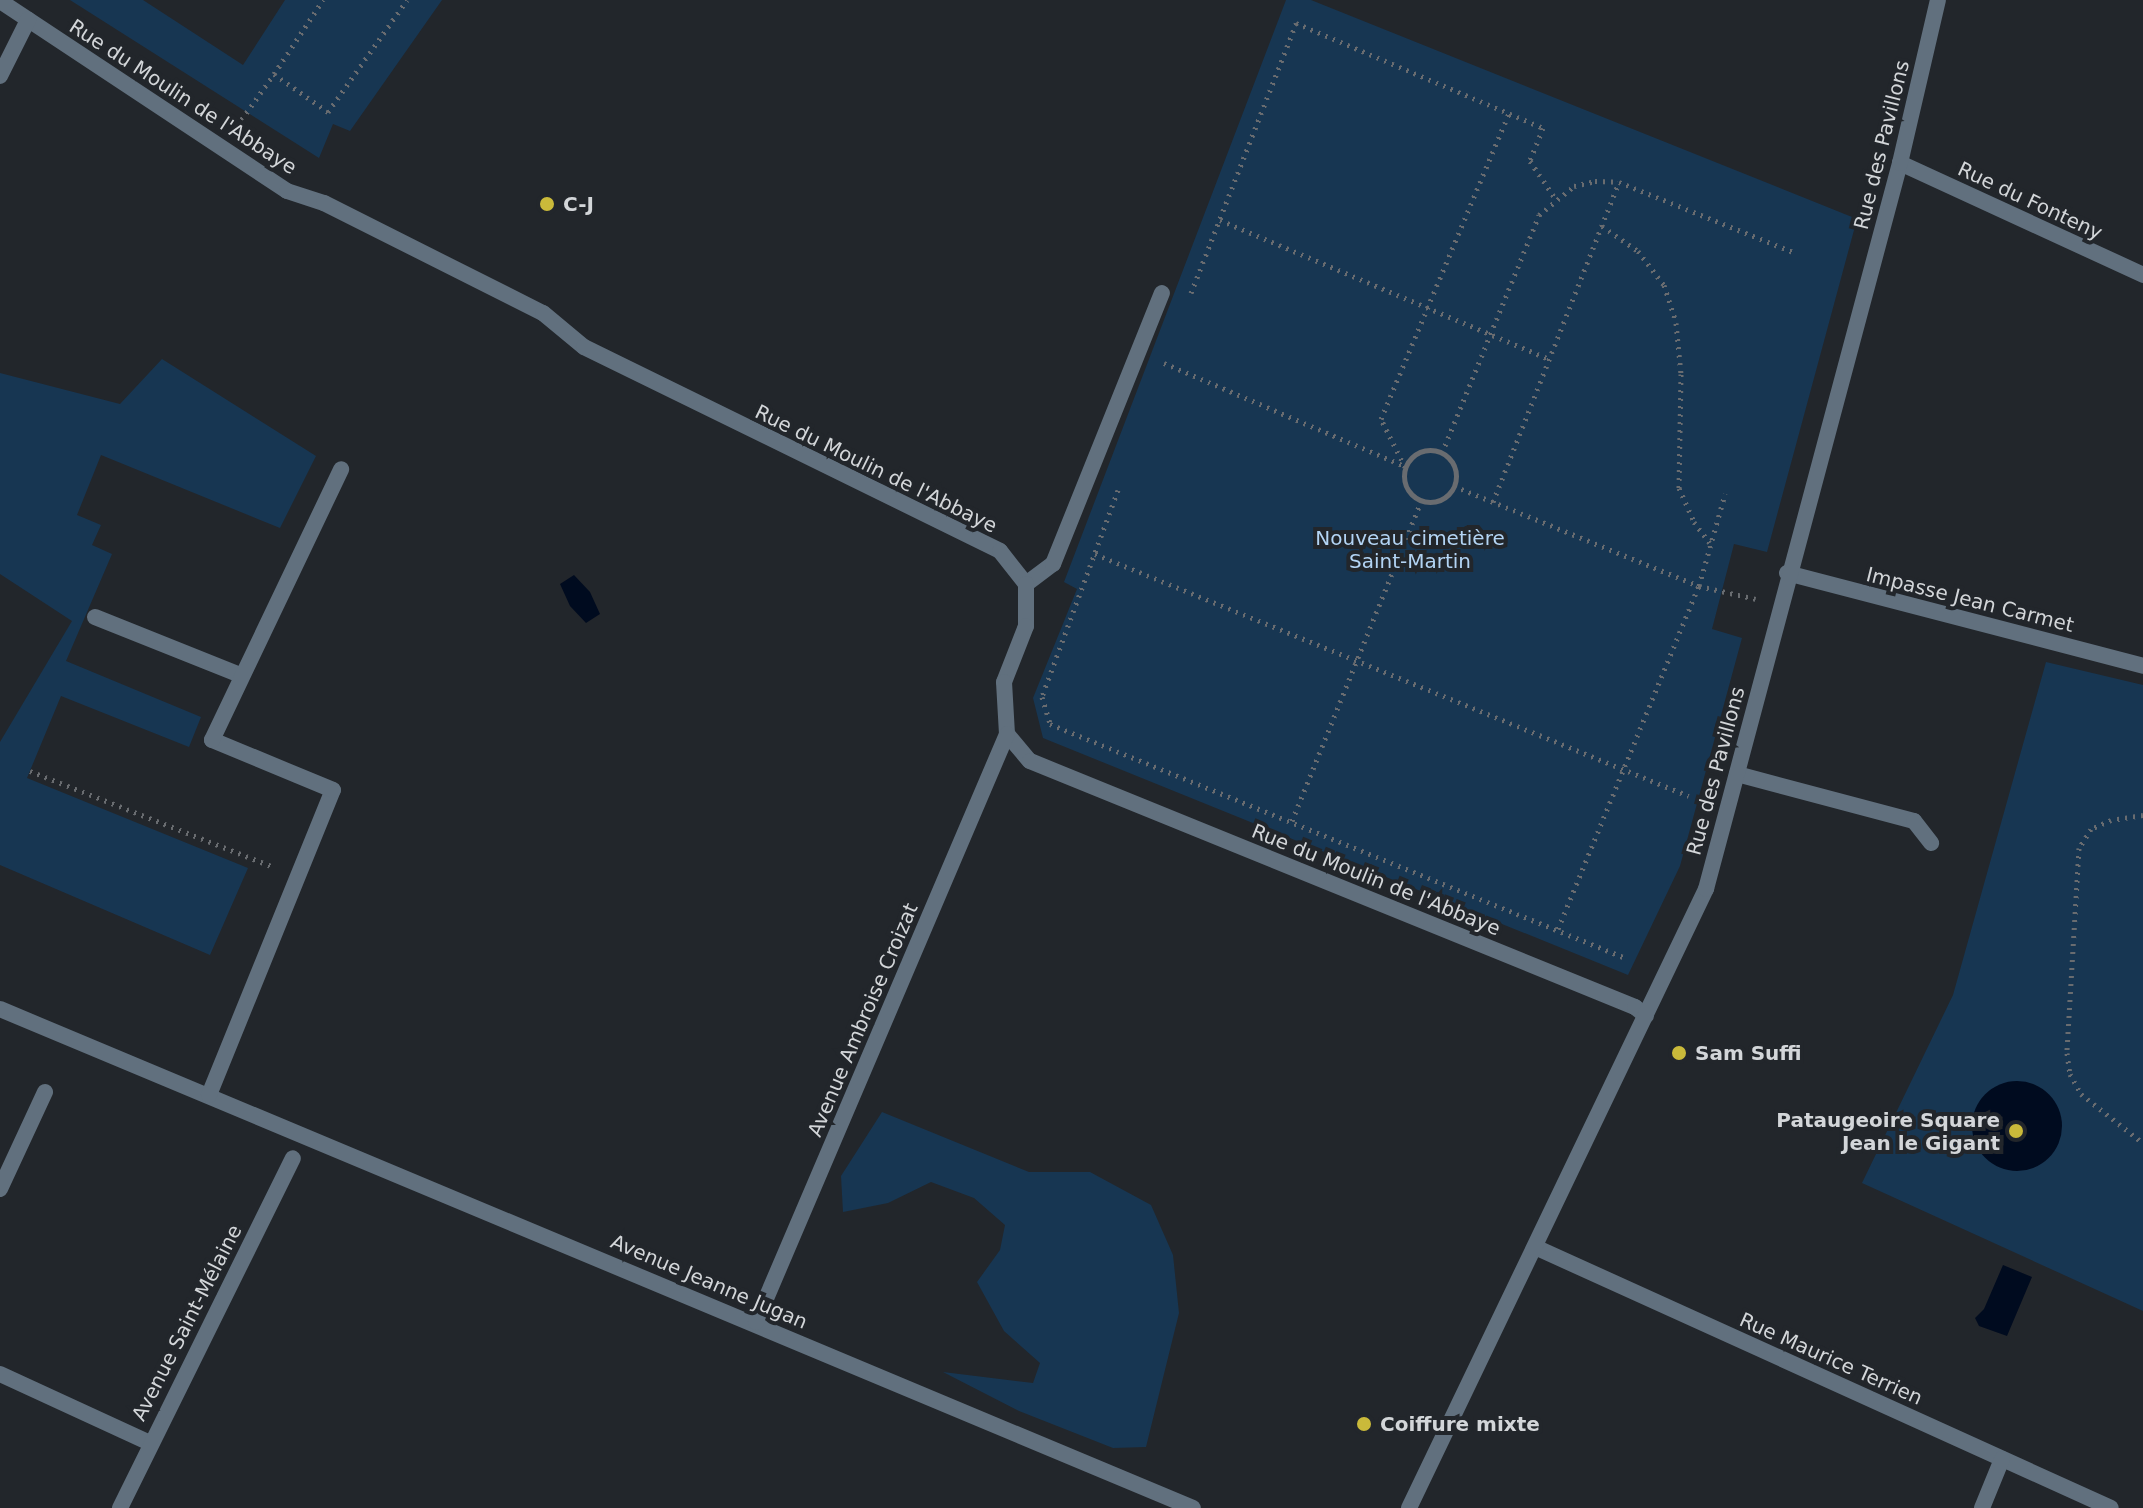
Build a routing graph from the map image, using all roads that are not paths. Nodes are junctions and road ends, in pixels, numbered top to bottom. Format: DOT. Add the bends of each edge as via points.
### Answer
graph roads {
  1 [pos="1938,0"];
  2 [pos="0,1"];
  3 [pos="28,20"];
  4 [pos="0,76"];
  5 [pos="1900,163"];
  6 [pos="2143,275"];
  7 [pos="1162,293"];
  8 [pos="341,469"];
  9 [pos="1787,573"];
  10 [pos="1026,584"];
  11 [pos="95,617"];
  12 [pos="2143,666"];
  13 [pos="240,675"];
  14 [pos="1007,734"];
  15 [pos="1737,774"];
  16 [pos="1931,843"];
  17 [pos="0,1009"];
  18 [pos="1646,1016"];
  19 [pos="45,1092"];
  20 [pos="209,1095"];
  21 [pos="293,1158"];
  22 [pos="0,1189"];
  23 [pos="1535,1247"];
  24 [pos="756,1322"];
  25 [pos="0,1374"];
  26 [pos="150,1443"];
  27 [pos="2002,1459"];
  28 [pos="120,1508"];
  29 [pos="1193,1508"];
  30 [pos="1409,1508"];
  31 [pos="1982,1508"];
  32 [pos="2111,1508"];
  1 -- 5 [label="street, Rue des Pavillons"];
  2 -- 3 [label="street, Rue du Moulin de l'Abbaye"];
  3 -- 4 [label="street"];
  3 -- 10 [label="street, Rue du Moulin de l'Abbaye" via="287,191 324,203 543,313 584,347 1000,551"];
  5 -- 6 [label="street, Rue du Fonteny"];
  5 -- 9 [label="street, Rue des Pavillons"];
  7 -- 10 [label="street" via="1053,564"];
  8 -- 13 [label="street"];
  9 -- 12 [label="street, Impasse Jean Carmet"];
  9 -- 15 [label="street, Rue des Pavillons"];
  10 -- 14 [label="street" via="1026,626 1004,682"];
  11 -- 13 [label="street"];
  13 -- 20 [label="street" via="212,740 333,790"];
  14 -- 18 [label="street, Rue du Moulin de l'Abbaye" via="1030,761 1635,1007"];
  14 -- 24 [label="street, Avenue Ambroise Croizat"];
  15 -- 16 [label="street" via="1914,821"];
  15 -- 18 [label="street, Rue des Pavillons" via="1706,889"];
  17 -- 20 [label="street, Avenue Jeanne Jugan"];
  18 -- 23 [label="street, Rue des Pavillons"];
  19 -- 22 [label="street"];
  20 -- 24 [label="street, Avenue Jeanne Jugan"];
  21 -- 26 [label="street, Avenue Saint-Mélaine"];
  23 -- 27 [label="street, Rue Maurice Terrien"];
  23 -- 30 [label="street, Rue des Pavillons"];
  24 -- 29 [label="street, Avenue Jeanne Jugan"];
  25 -- 26 [label="street"];
  26 -- 28 [label="street, Avenue Saint-Mélaine"];
  27 -- 31 [label="street"];
  27 -- 32 [label="street, Rue Maurice Terrien"];
}
